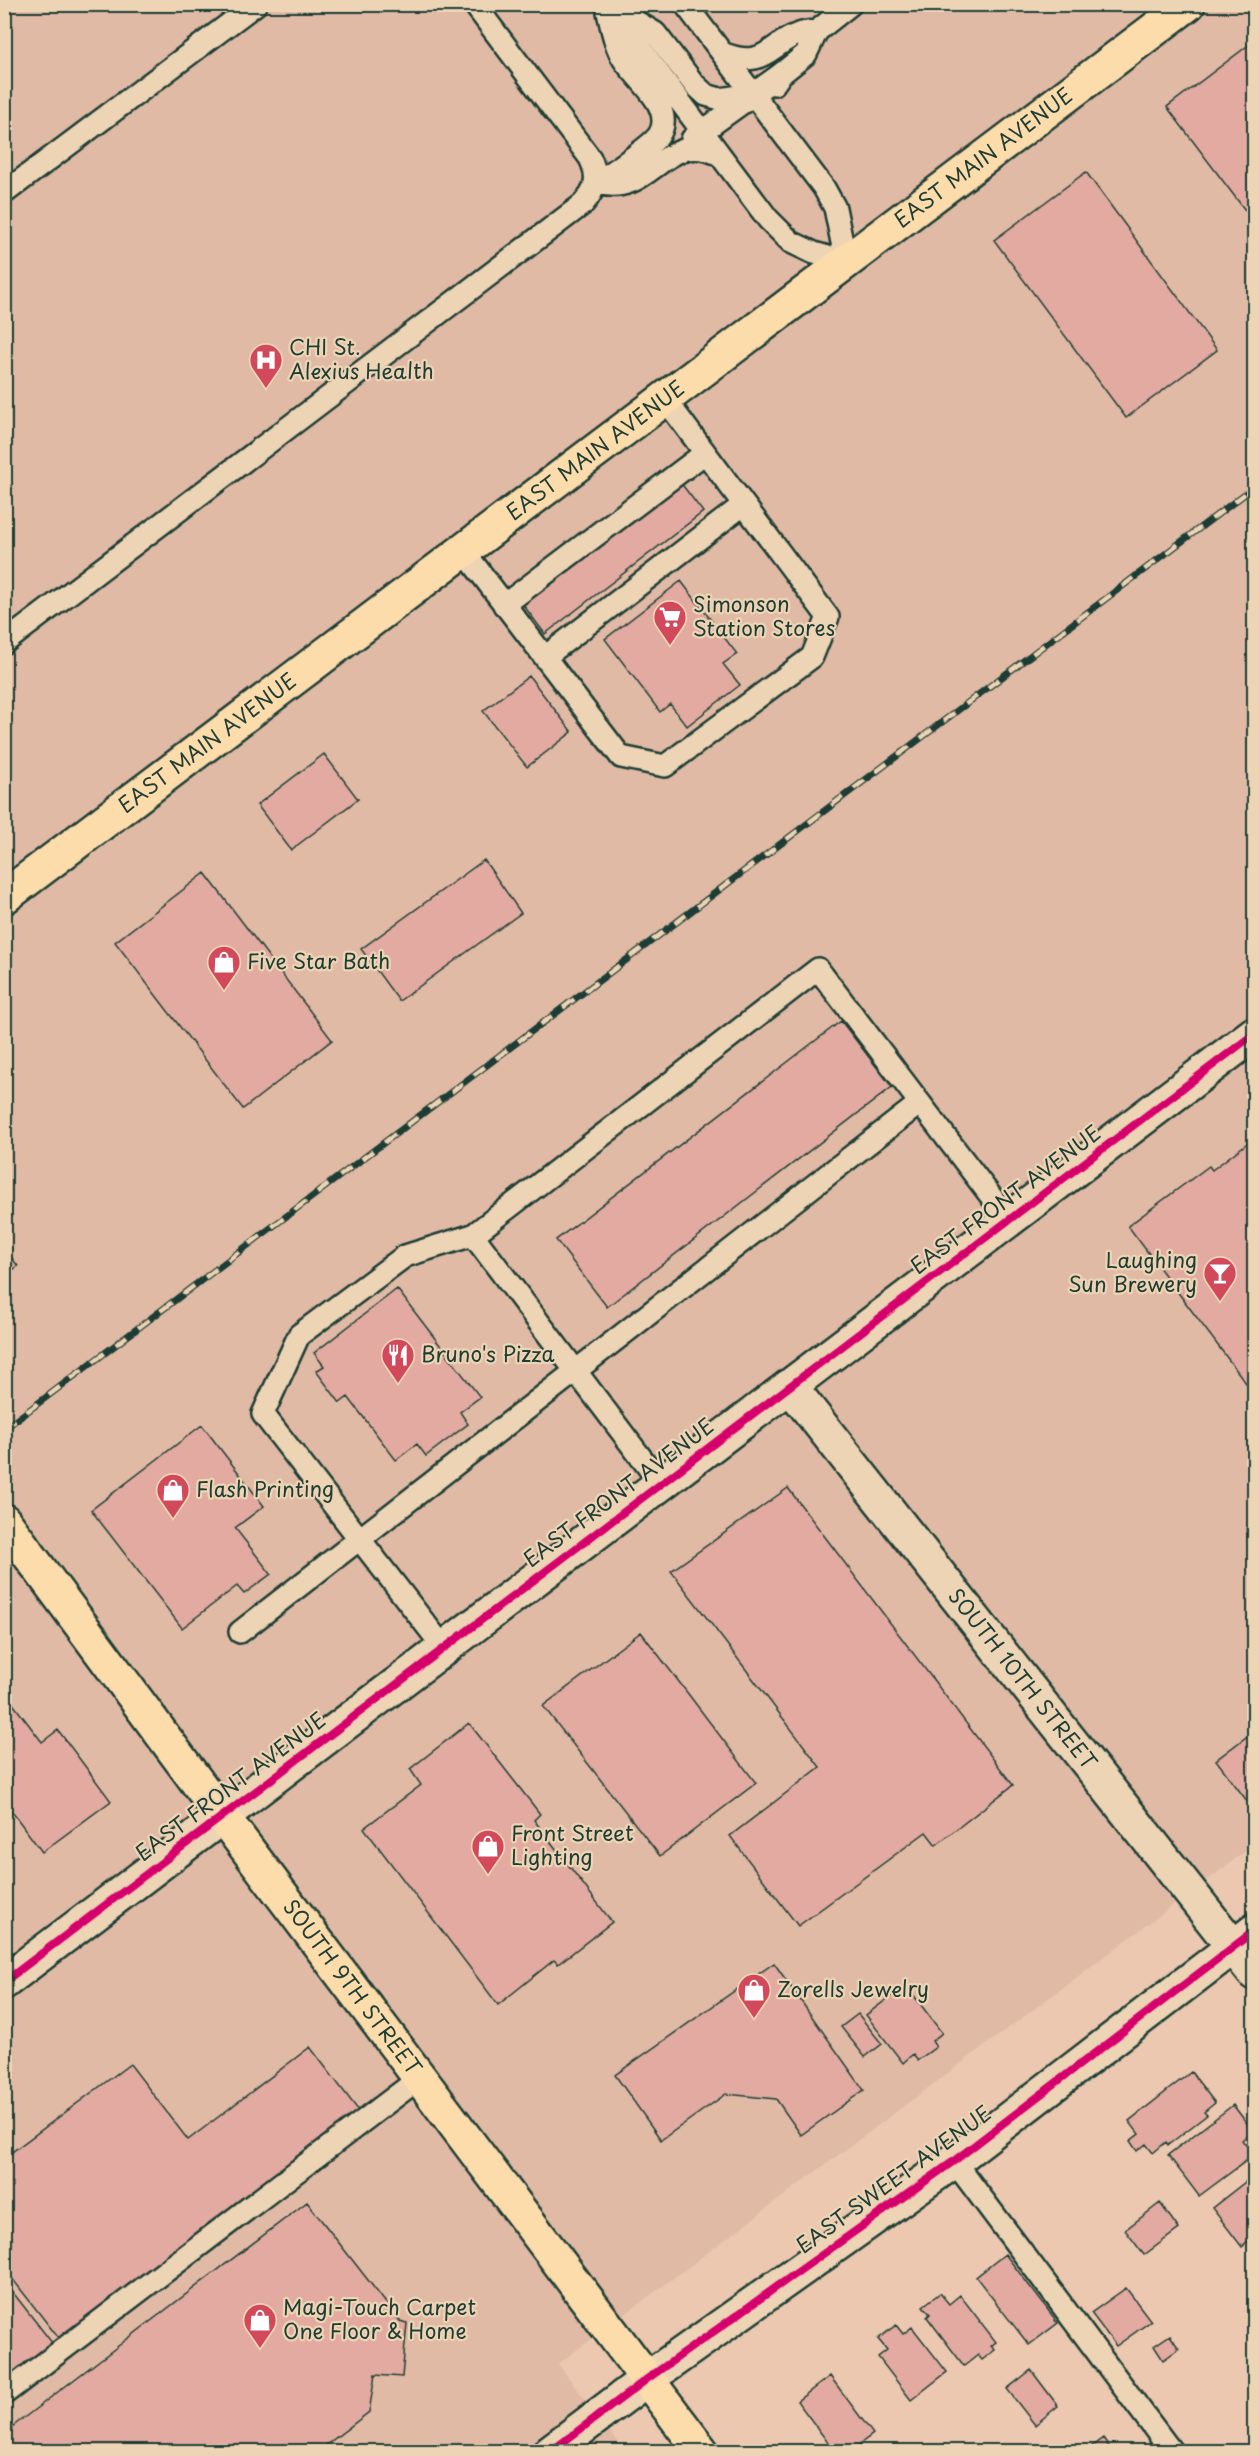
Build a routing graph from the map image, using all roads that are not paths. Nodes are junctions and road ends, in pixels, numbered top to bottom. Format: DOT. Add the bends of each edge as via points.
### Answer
graph roads {
  1 [pos="256,4"];
  2 [pos="474,4"];
  3 [pos="607,4"];
  4 [pos="685,4"];
  5 [pos="851,4"];
  6 [pos="1188,4"];
  7 [pos="817,31"];
  8 [pos="722,53"];
  9 [pos="765,55"];
  10 [pos="781,74"];
  11 [pos="738,75"];
  12 [pos="753,94"];
  13 [pos="720,99"];
  14 [pos="770,117"];
  15 [pos="702,132"];
  16 [pos="674,152"];
  17 [pos="720,155"];
  18 [pos="597,183"];
  19 [pos="4,193"];
  20 [pos="846,262"];
  21 [pos="665,399"];
  22 [pos="705,453"];
  23 [pos="744,505"];
  24 [pos="463,550"];
  25 [pos="504,605"];
  26 [pos="4,643"];
  27 [pos="544,657"];
  28 [pos="4,897"];
  29 [pos="1254,1034"];
  30 [pos="920,1103"];
  31 [pos="1009,1220"];
  32 [pos="473,1235"];
  33 [pos="576,1371"];
  34 [pos="790,1386"];
  35 [pos="661,1484"];
  36 [pos="4,1521"];
  37 [pos="359,1538"];
  38 [pos="240,1632"];
  39 [pos="444,1648"];
  40 [pos="223,1817"];
  41 [pos="1244,1939"];
  42 [pos="1254,1973"];
  43 [pos="4,1982"];
  44 [pos="421,2078"];
  45 [pos="954,2161"];
  46 [pos="647,2379"];
  47 [pos="4,2394"];
  48 [pos="550,2451"];
  49 [pos="702,2451"];
  50 [pos="1172,2451"];
  1 -- 19 [label="lane"];
  2 -- 18 [label="lane" via="590,158"];
  3 -- 13 [label="lane" via="655,33 694,84 706,95"];
  3 -- 15 [label="lane"];
  3 -- 18 [label="lane" via="624,61 659,105 663,121 658,137"];
  4 -- 8 [label="lane"];
  5 -- 7 [label="lane"];
  6 -- 20 [label="main road, EAST MAIN AVENUE"];
  7 -- 9 [label="lane" via="791,35"];
  7 -- 10 [label="lane" via="806,54"];
  8 -- 9 [label="lane" via="738,60"];
  8 -- 11 [label="lane"];
  9 -- 11 [label="lane"];
  10 -- 12 [label="lane"];
  10 -- 14 [label="lane" via="771,92"];
  11 -- 12 [label="lane"];
  11 -- 13 [label="lane"];
  12 -- 13 [label="lane"];
  12 -- 14 [label="lane"];
  12 -- 15 [label="lane"];
  13 -- 15 [label="lane"];
  14 -- 20 [label="lane" via="835,207"];
  15 -- 16 [label="lane"];
  15 -- 17 [label="lane"];
  16 -- 17 [label="lane" via="697,148"];
  16 -- 18 [label="lane" via="624,186"];
  17 -- 20 [label="lane" via="768,219 791,242"];
  18 -- 26 [label="lane" via="583,204"];
  20 -- 21 [label="main road, EAST MAIN AVENUE"];
  21 -- 22 [label="lane"];
  21 -- 24 [label="main road, EAST MAIN AVENUE"];
  22 -- 23 [label="lane"];
  22 -- 25 [label="lane"];
  23 -- 27 [label="lane" via="671,549 630,580 586,614"];
  23 -- 27 [label="lane" via="828,617 812,657 665,766 621,757"];
  24 -- 25 [label="lane"];
  24 -- 28 [label="main road, EAST MAIN AVENUE"];
  25 -- 27 [label="lane"];
  29 -- 31 [label="street, EAST FRONT AVENUE"];
  30 -- 31 [label="lane"];
  30 -- 32 [label="lane" via="818,969"];
  30 -- 33 [label="lane"];
  31 -- 34 [label="street, EAST FRONT AVENUE"];
  32 -- 33 [label="lane"];
  32 -- 37 [label="lane" via="405,1256 299,1335 263,1414"];
  33 -- 35 [label="lane"];
  33 -- 37 [label="lane"];
  34 -- 35 [label="street, EAST FRONT AVENUE"];
  34 -- 41 [label="street, SOUTH 10TH STREET"];
  35 -- 39 [label="street, EAST FRONT AVENUE"];
  36 -- 40 [label="main road, SOUTH 9TH STREET"];
  37 -- 38 [label="lane"];
  37 -- 39 [label="lane"];
  39 -- 40 [label="street, EAST FRONT AVENUE"];
  40 -- 43 [label="street, EAST FRONT AVENUE"];
  40 -- 44 [label="main road, SOUTH 9TH STREET"];
  41 -- 42 [label="street, SOUTH 10TH STREET"];
  41 -- 45 [label="street, EAST SWEET AVENUE"];
  44 -- 46 [label="main road, SOUTH 9TH STREET"];
  44 -- 47 [label="lane"];
  45 -- 46 [label="street, EAST SWEET AVENUE"];
  45 -- 50 [label="lane"];
  46 -- 48 [label="street, EAST SWEET AVENUE"];
  46 -- 49 [label="main road, SOUTH 9TH STREET"];
}
